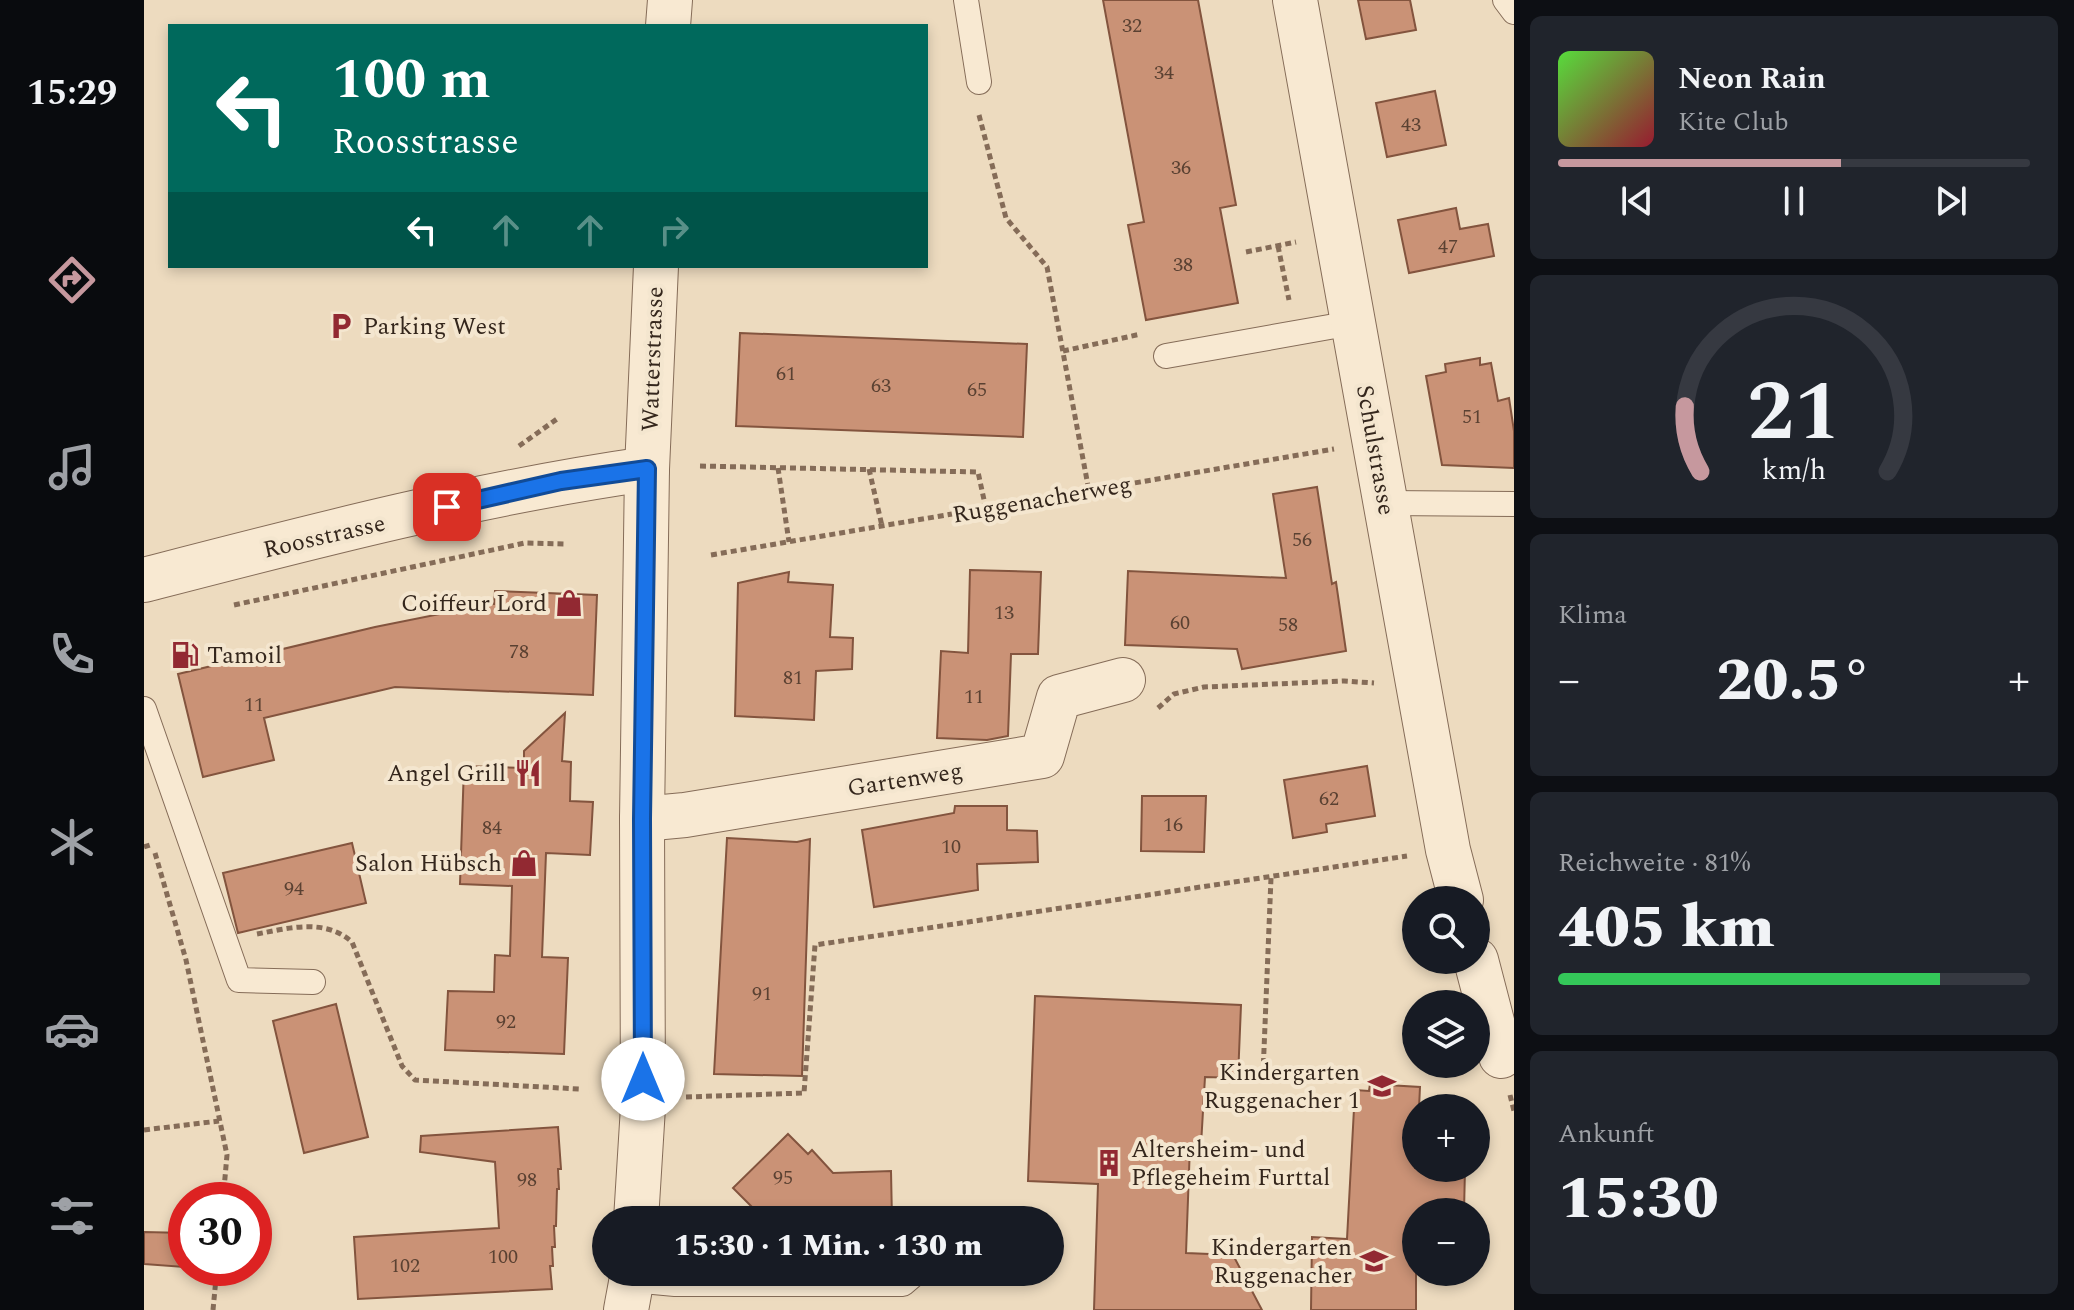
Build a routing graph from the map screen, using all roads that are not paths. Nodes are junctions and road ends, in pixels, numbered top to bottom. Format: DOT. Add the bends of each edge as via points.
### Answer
graph roads {
  1 [pos="670,0"];
  2 [pos="966,0"];
  3 [pos="1295,0"];
  4 [pos="1505,0"];
  5 [pos="1514,12"];
  6 [pos="668,24"];
  7 [pos="979,82"];
  8 [pos="656,268"];
  9 [pos="1352,323"];
  10 [pos="1166,356"];
  11 [pos="647,469"];
  12 [pos="1385,503"];
  13 [pos="1514,504"];
  14 [pos="144,580"];
  15 [pos="1123,680"];
  16 [pos="144,709"];
  17 [pos="642,819"];
  18 [pos="1457,886"];
  19 [pos="1480,974"];
  20 [pos="313,982"];
  21 [pos="1501,1056"];
  22 [pos="637,1206"];
  1 -- 6 [label="street"];
  2 -- 7 [label="lane"];
  3 -- 9 [label="street, Schulstrasse"];
  4 -- 5 [label="lane"];
  8 -- 11 [label="street, Watterstrasse"];
  9 -- 10 [label="lane"];
  9 -- 12 [label="street, Schulstrasse"];
  11 -- 14 [label="street, Roosstrasse" via="561,481"];
  11 -- 17 [label="street, Watterstrasse"];
  12 -- 13 [label="lane"];
  12 -- 18 [label="street, Schulstrasse"];
  15 -- 17 [label="street, Gartenweg" via="1059,697 1042,756"];
  16 -- 20 [label="lane" via="239,980"];
  17 -- 22 [label="street, Watterstrasse" via="643,1107"];
  19 -- 21 [label="street"];
}
